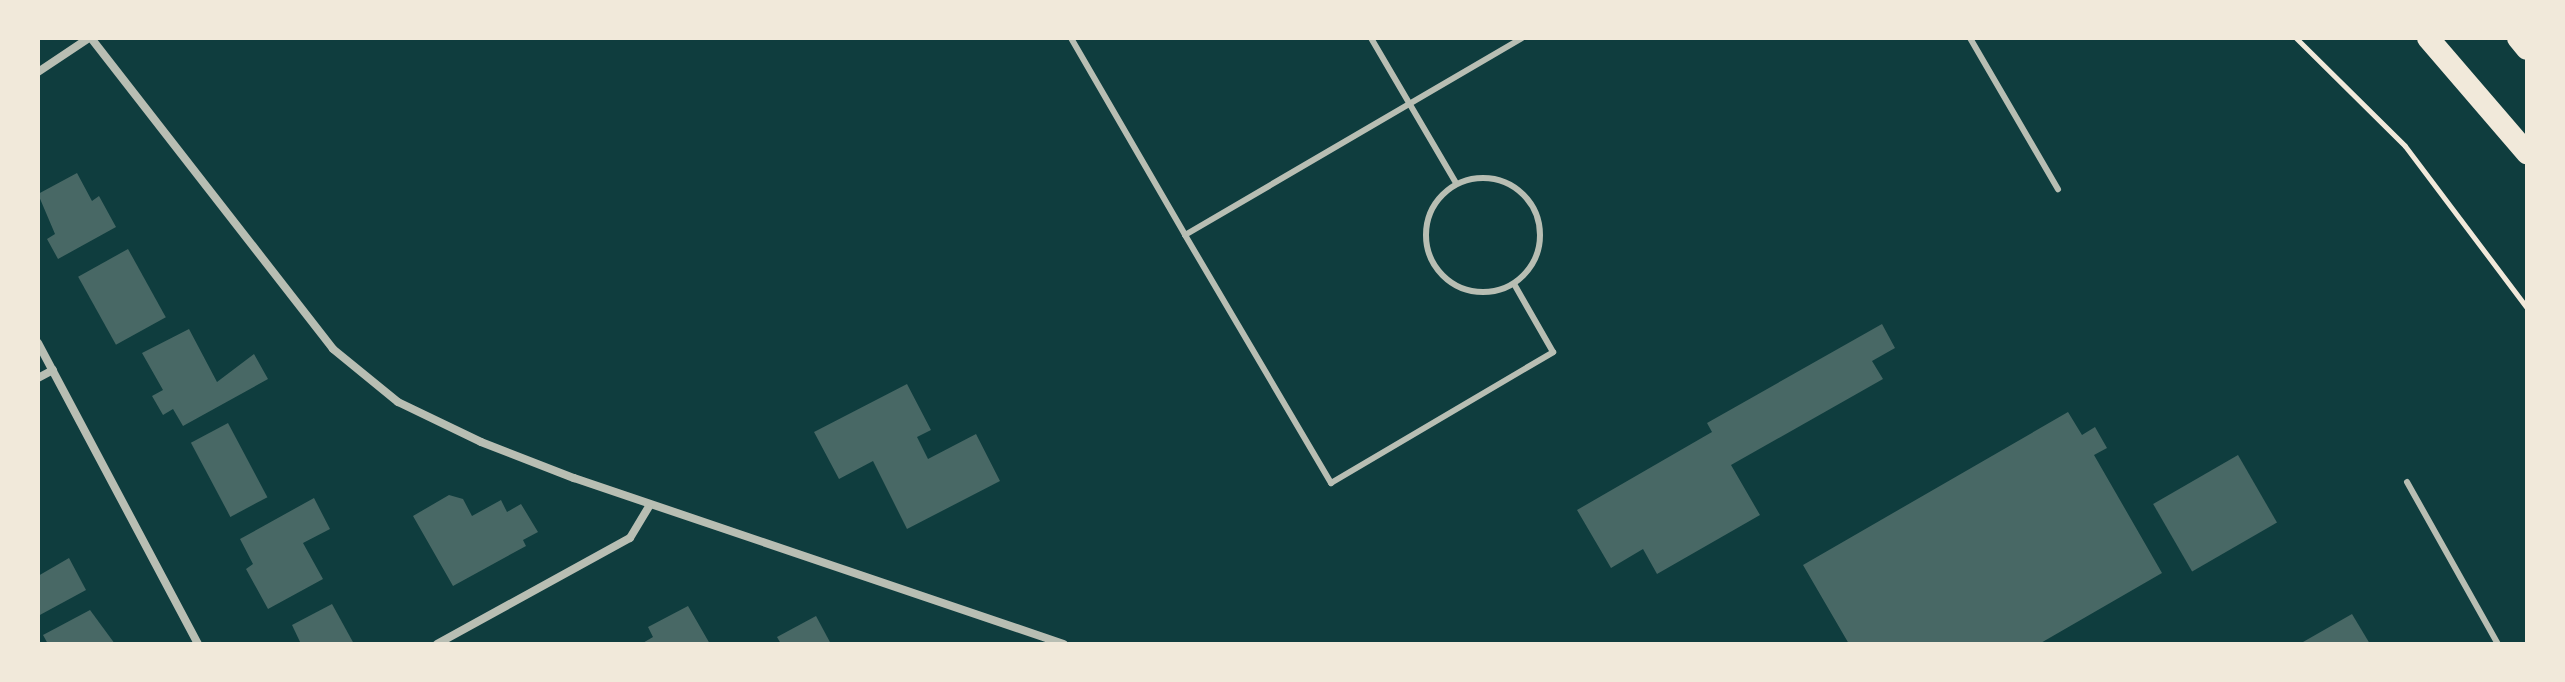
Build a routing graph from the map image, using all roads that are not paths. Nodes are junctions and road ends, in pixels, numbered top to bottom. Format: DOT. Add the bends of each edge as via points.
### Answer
graph roads {
  1 [pos="90,38"];
  2 [pos="1071,38"];
  3 [pos="1371,38"];
  4 [pos="1522,38"];
  5 [pos="1970,38"];
  6 [pos="2428,38"];
  7 [pos="2518,38"];
  8 [pos="2527,49"];
  9 [pos="38,72"];
  10 [pos="1410,104"];
  11 [pos="2527,153"];
  12 [pos="1456,183"];
  13 [pos="2058,189"];
  14 [pos="1185,235"];
  15 [pos="1514,284"];
  16 [pos="38,343"];
  17 [pos="53,370"];
  18 [pos="38,378"];
  19 [pos="2407,482"];
  20 [pos="650,505"];
  21 [pos="198,644"];
  22 [pos="437,644"];
  23 [pos="1064,644"];
  24 [pos="2498,644"];
  1 -- 9 [label="street"];
  1 -- 20 [label="street" via="333,349 398,402 481,442"];
  2 -- 14 [label="lane"];
  3 -- 10 [label="lane"];
  4 -- 10 [label="lane"];
  5 -- 13 [label="lane"];
  6 -- 11 [label="highway"];
  7 -- 8 [label="highway"];
  10 -- 12 [label="lane"];
  10 -- 14 [label="lane"];
  12 -- 15 [label="lane" via="1495,178 1528,198 1539,225 1538,254"];
  12 -- 15 [label="lane" via="1431,210 1426,227 1433,263 1460,287 1478,292"];
  14 -- 15 [label="lane" via="1331,483 1553,352"];
  16 -- 17 [label="street"];
  17 -- 18 [label="street"];
  17 -- 21 [label="street"];
  19 -- 24 [label="lane"];
  20 -- 22 [label="street" via="630,538"];
  20 -- 23 [label="street"];
}
